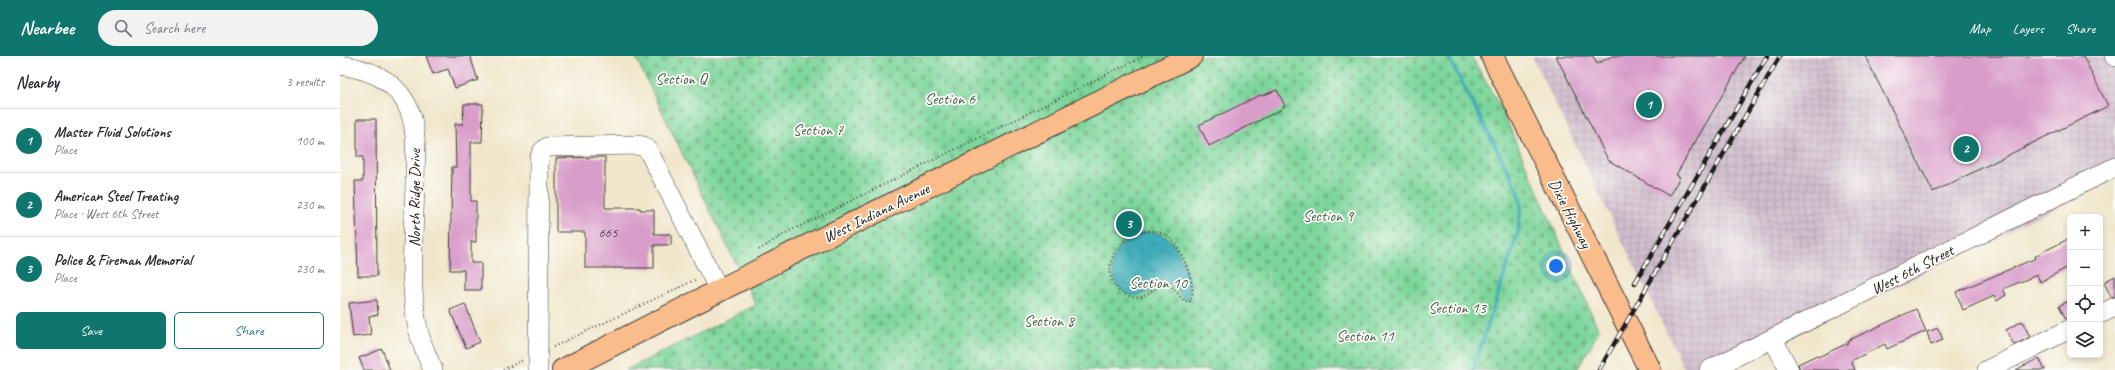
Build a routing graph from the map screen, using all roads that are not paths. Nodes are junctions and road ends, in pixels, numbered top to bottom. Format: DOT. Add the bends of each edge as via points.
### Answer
graph roads {
  1 [pos="1191,56"];
  2 [pos="1492,56"];
  3 [pos="340,65"];
  4 [pos="2115,167"];
  5 [pos="715,282"];
  6 [pos="2115,306"];
  7 [pos="2103,312"];
  8 [pos="2067,330"];
  9 [pos="1773,338"];
  10 [pos="538,362"];
  11 [pos="433,370"];
  12 [pos="563,370"];
  13 [pos="1650,370"];
  14 [pos="1709,370"];
  15 [pos="1789,370"];
  16 [pos="1987,370"];
  1 -- 5 [label="main road, West Indiana Avenue"];
  2 -- 13 [label="main road, Dixie Highway"];
  3 -- 11 [label="street, North Ridge Drive" via="367,71 388,82 401,96 410,113 415,157 416,314 424,350"];
  4 -- 9 [label="street, West 6th Street"];
  5 -- 10 [label="street" via="651,155 643,146 547,147 539,158"];
  5 -- 12 [label="main road, West Indiana Avenue"];
  6 -- 7 [label="street"];
  8 -- 16 [label="street"];
  9 -- 14 [label="street, West 6th Street"];
  9 -- 15 [label="street"];
}
